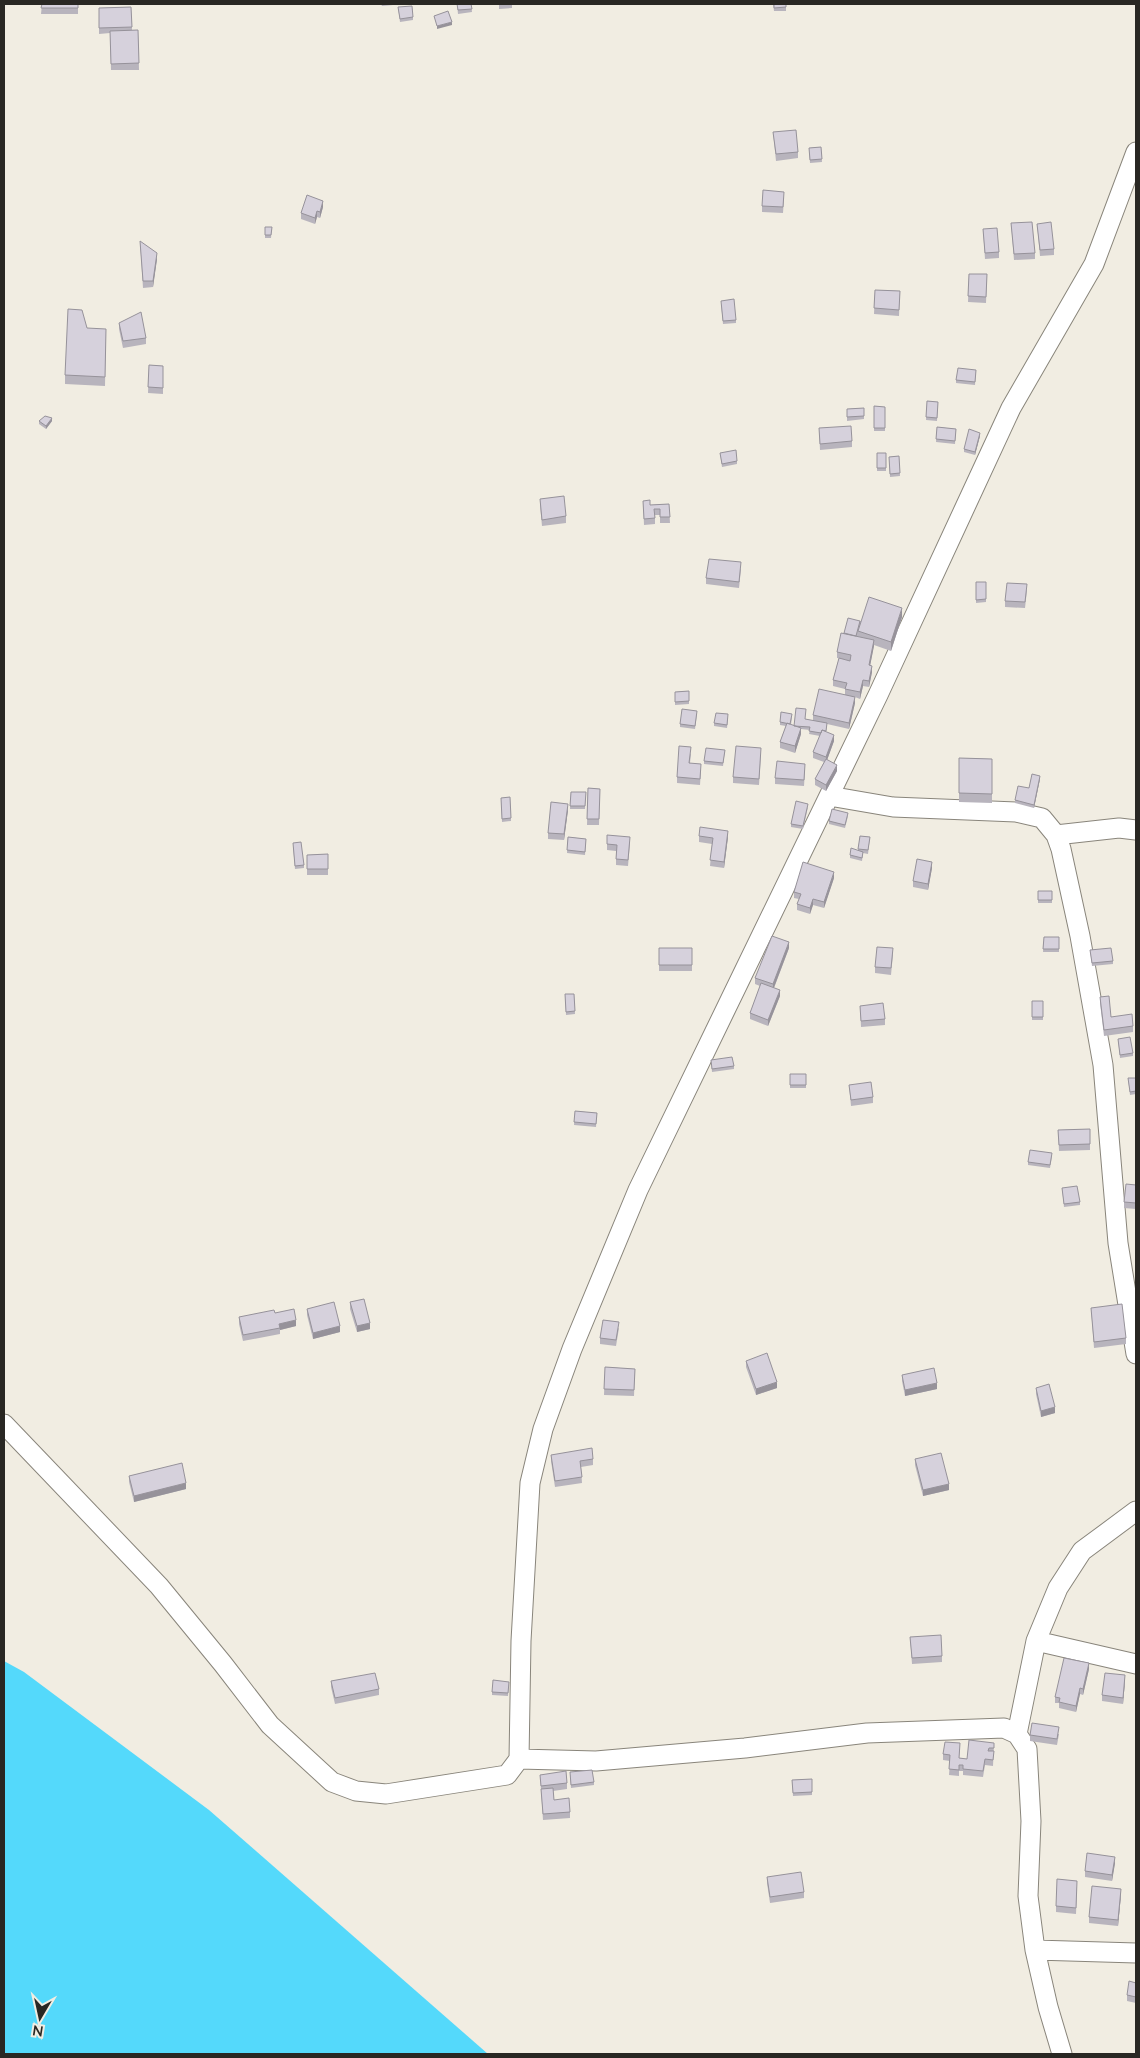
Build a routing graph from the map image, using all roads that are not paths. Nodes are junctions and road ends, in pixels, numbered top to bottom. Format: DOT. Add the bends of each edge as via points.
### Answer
graph roads {
  1 [pos="1136,152"];
  2 [pos="829,796"];
  3 [pos="1136,830"];
  4 [pos="1056,835"];
  5 [pos="1136,1354"];
  6 [pos="4,1424"];
  7 [pos="1136,1512"];
  8 [pos="1036,1641"];
  9 [pos="1136,1664"];
  10 [pos="1017,1734"];
  11 [pos="518,1759"];
  12 [pos="1035,1950"];
  13 [pos="1136,1952"];
  14 [pos="1062,2054"];
  1 -- 2 [label="street" via="1094,264 1011,408"];
  2 -- 4 [label="street" via="893,807 1016,812 1042,818"];
  2 -- 11 [label="street" via="638,1190 572,1349 543,1429 530,1483"];
  3 -- 4 [label="street" via="1119,828"];
  4 -- 5 [label="street" via="1080,936 1103,1065 1118,1243"];
  6 -- 11 [label="street" via="159,1586 270,1725 332,1782 356,1791 386,1794 507,1775"];
  7 -- 8 [label="street" via="1082,1551 1058,1588"];
  8 -- 9 [label="street"];
  8 -- 10 [label="street"];
  10 -- 11 [label="street" via="1004,1728 867,1732 745,1748 596,1761"];
  10 -- 12 [label="street" via="1027,1749 1031,1821 1028,1896"];
  12 -- 13 [label="street"];
  12 -- 14 [label="street"];
}
